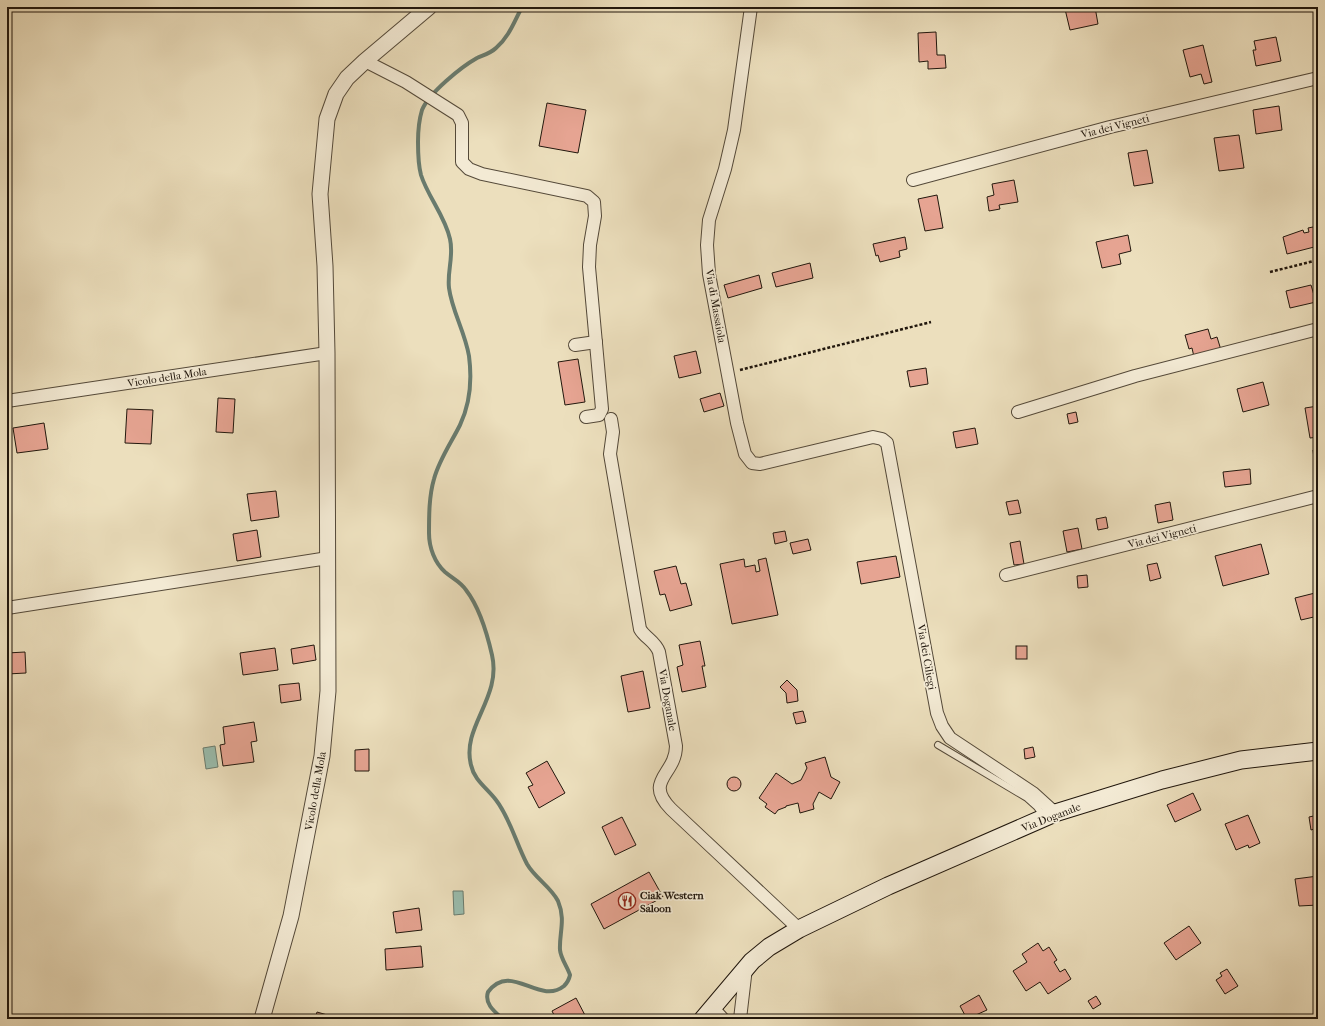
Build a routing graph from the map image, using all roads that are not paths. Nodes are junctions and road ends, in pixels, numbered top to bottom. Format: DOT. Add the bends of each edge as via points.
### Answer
graph roads {
  1 [pos="429,7"];
  2 [pos="751,7"];
  3 [pos="365,61"];
  4 [pos="1318,78"];
  5 [pos="913,180"];
  6 [pos="1318,329"];
  7 [pos="596,342"];
  8 [pos="575,345"];
  9 [pos="327,353"];
  10 [pos="7,401"];
  11 [pos="1018,412"];
  12 [pos="586,417"];
  13 [pos="611,419"];
  14 [pos="888,446"];
  15 [pos="1318,496"];
  16 [pos="328,558"];
  17 [pos="1006,575"];
  18 [pos="7,608"];
  19 [pos="938,745"];
  20 [pos="1318,751"];
  21 [pos="1050,816"];
  22 [pos="799,929"];
  23 [pos="746,968"];
  24 [pos="713,1015"];
  25 [pos="262,1019"];
  26 [pos="740,1019"];
  1 -- 3 [label="street, Vicolo della Mola"];
  2 -- 14 [label="street, Via di Massaiola" via="734,130 707,233 709,274 744,451 752,462 769,463 873,437 884,440"];
  3 -- 7 [label="street" via="406,82 458,116 462,123 462,162 469,169 587,196 594,202 596,216 590,245 589,267"];
  3 -- 9 [label="street, Vicolo della Mola" via="347,78 336,94 326,119 320,183 320,219 325,266"];
  4 -- 5 [label="street, Via dei Vigneti" via="1110,127"];
  6 -- 11 [label="street" via="1135,376"];
  7 -- 8 [label="street"];
  7 -- 12 [label="street" via="602,411 599,415"];
  9 -- 10 [label="street, Vicolo della Mola"];
  9 -- 16 [label="street, Vicolo della Mola"];
  13 -- 22 [label="street, Via Doganale" via="613,432 610,454 640,629 655,644 659,652 676,746 660,785 660,794 672,809"];
  14 -- 21 [label="street, Via dei Ciliegi" via="942,726 950,738 1033,793"];
  15 -- 17 [label="street, Via dei Vigneti"];
  16 -- 18 [label="street"];
  16 -- 25 [label="street, Vicolo della Mola" via="328,691 322,756 291,916"];
  19 -- 21 [label="lane" via="1027,798"];
  20 -- 21 [label="main road, Via Doganale" via="1241,760 1162,780"];
  21 -- 22 [label="main road, Via Doganale" via="902,880"];
  22 -- 23 [label="main road, Via Doganale" via="769,946"];
  23 -- 24 [label="main road, Via Doganale"];
  23 -- 26 [label="street"];
}
